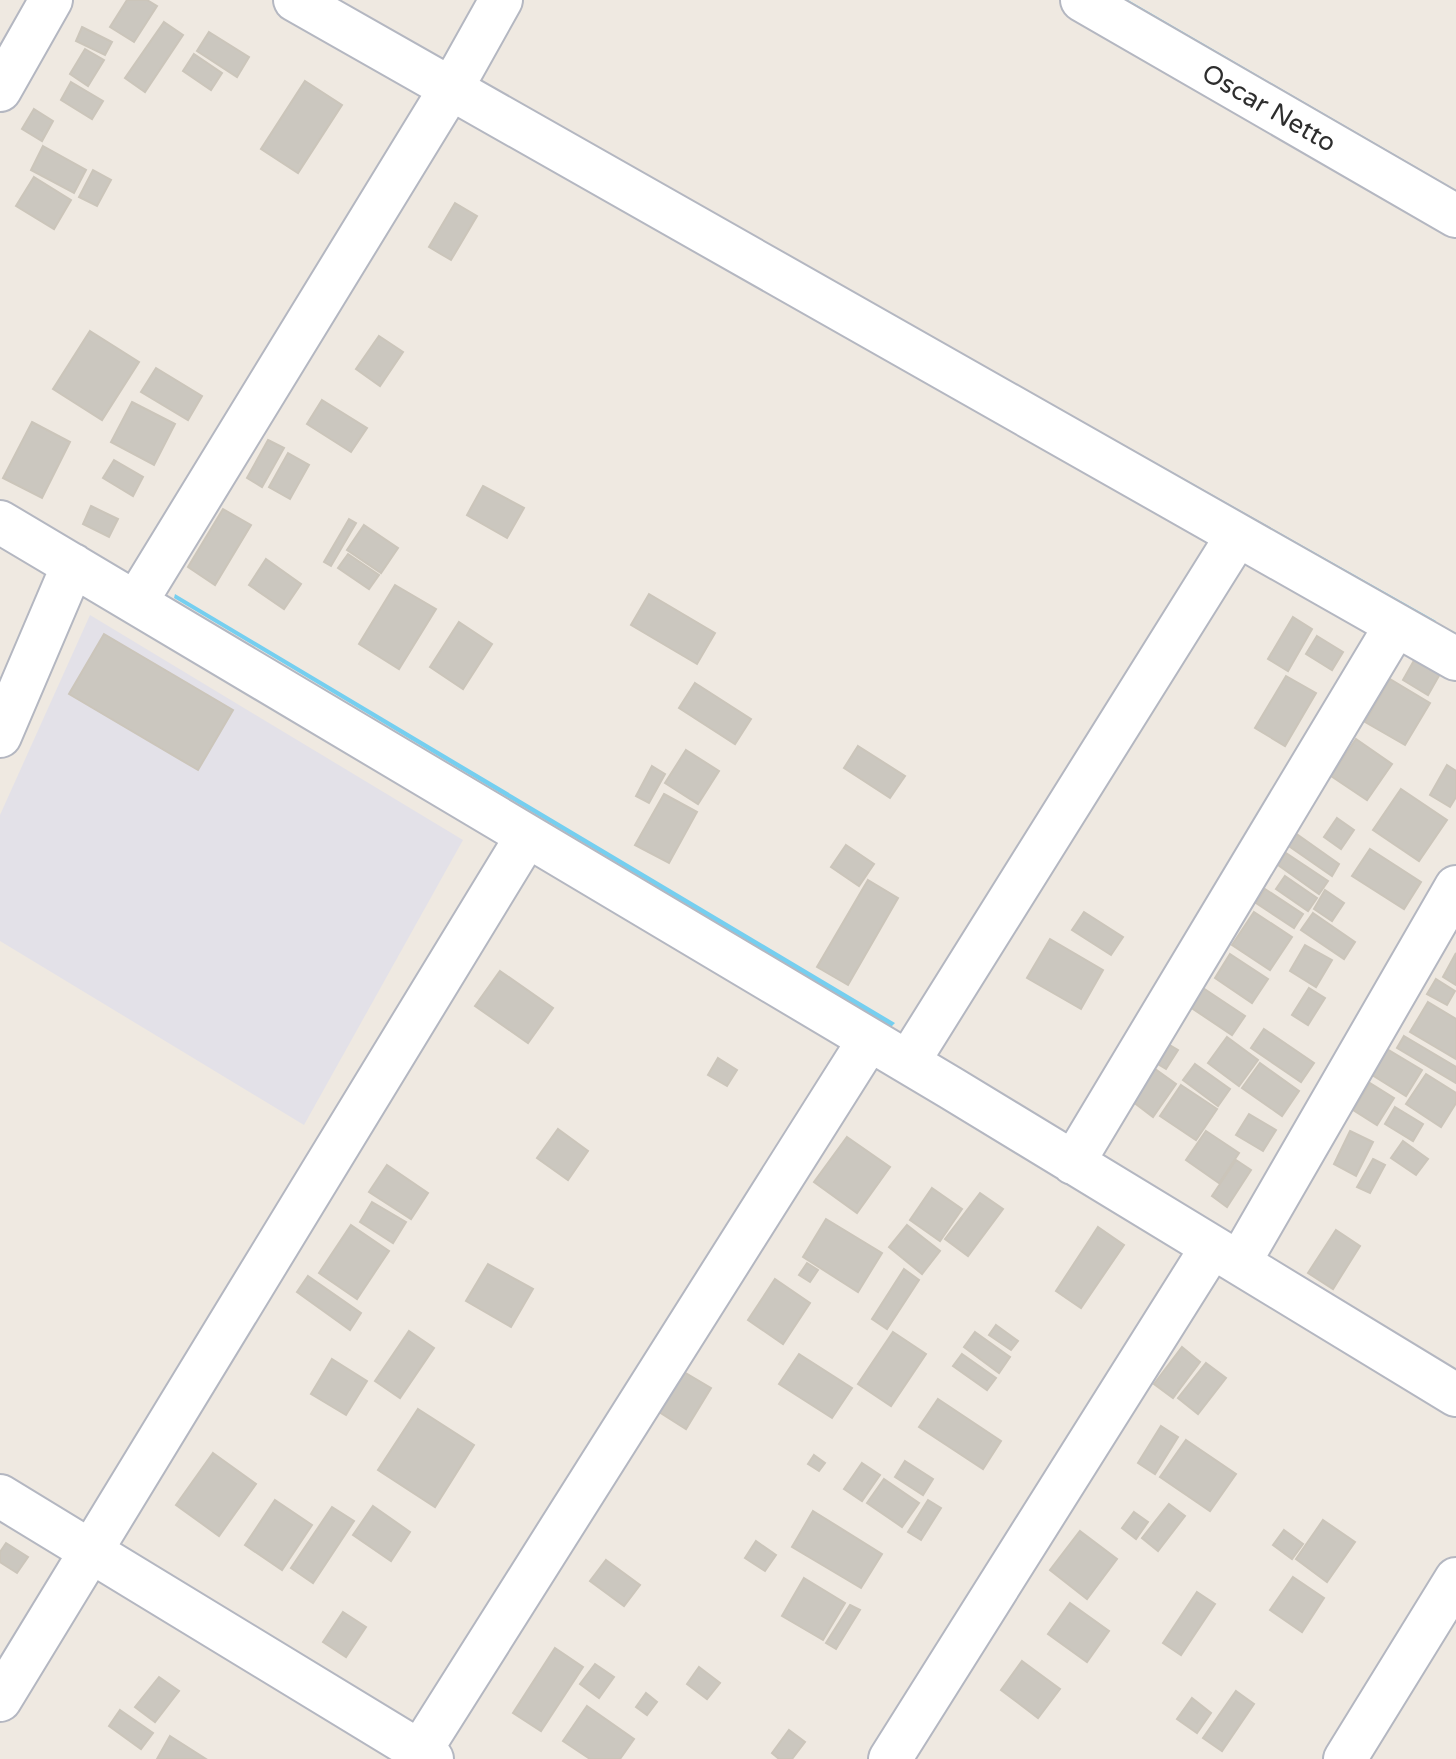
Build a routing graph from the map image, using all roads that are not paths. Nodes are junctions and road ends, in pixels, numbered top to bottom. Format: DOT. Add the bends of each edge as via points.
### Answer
graph roads {
  1 [pos="51,0"];
  2 [pos="295,0"];
  3 [pos="501,0"];
  4 [pos="1082,0"];
  5 [pos="449,89"];
  6 [pos="0,90"];
  7 [pos="1456,216"];
  8 [pos="0,522"];
  9 [pos="1237,536"];
  10 [pos="73,565"];
  11 [pos="136,602"];
  12 [pos="1396,625"];
  13 [pos="1454,653"];
  14 [pos="0,736"];
  15 [pos="527,836"];
  16 [pos="1456,887"];
  17 [pos="869,1040"];
  18 [pos="908,1062"];
  19 [pos="1073,1163"];
  20 [pos="1226,1255"];
  21 [pos="1456,1395"];
  22 [pos="0,1496"];
  23 [pos="91,1552"];
  24 [pos="1456,1579"];
  25 [pos="0,1700"];
  26 [pos="423,1757"];
  27 [pos="890,1759"];
  28 [pos="1345,1759"];
  1 -- 6 [label="street"];
  2 -- 5 [label="street"];
  3 -- 5 [label="street"];
  4 -- 7 [label="street, Oscar Netto"];
  5 -- 9 [label="street"];
  5 -- 11 [label="street"];
  8 -- 10 [label="street"];
  9 -- 12 [label="street"];
  9 -- 18 [label="street"];
  10 -- 11 [label="street"];
  10 -- 14 [label="street"];
  11 -- 15 [label="street"];
  12 -- 13 [label="street"];
  12 -- 19 [label="street"];
  15 -- 17 [label="street"];
  15 -- 23 [label="street"];
  16 -- 20 [label="street"];
  17 -- 18 [label="street"];
  17 -- 26 [label="street"];
  18 -- 19 [label="street"];
  19 -- 20 [label="street"];
  20 -- 21 [label="street"];
  20 -- 27 [label="street"];
  22 -- 23 [label="street"];
  23 -- 25 [label="street"];
  23 -- 26 [label="street"];
  24 -- 28 [label="street"];
}
